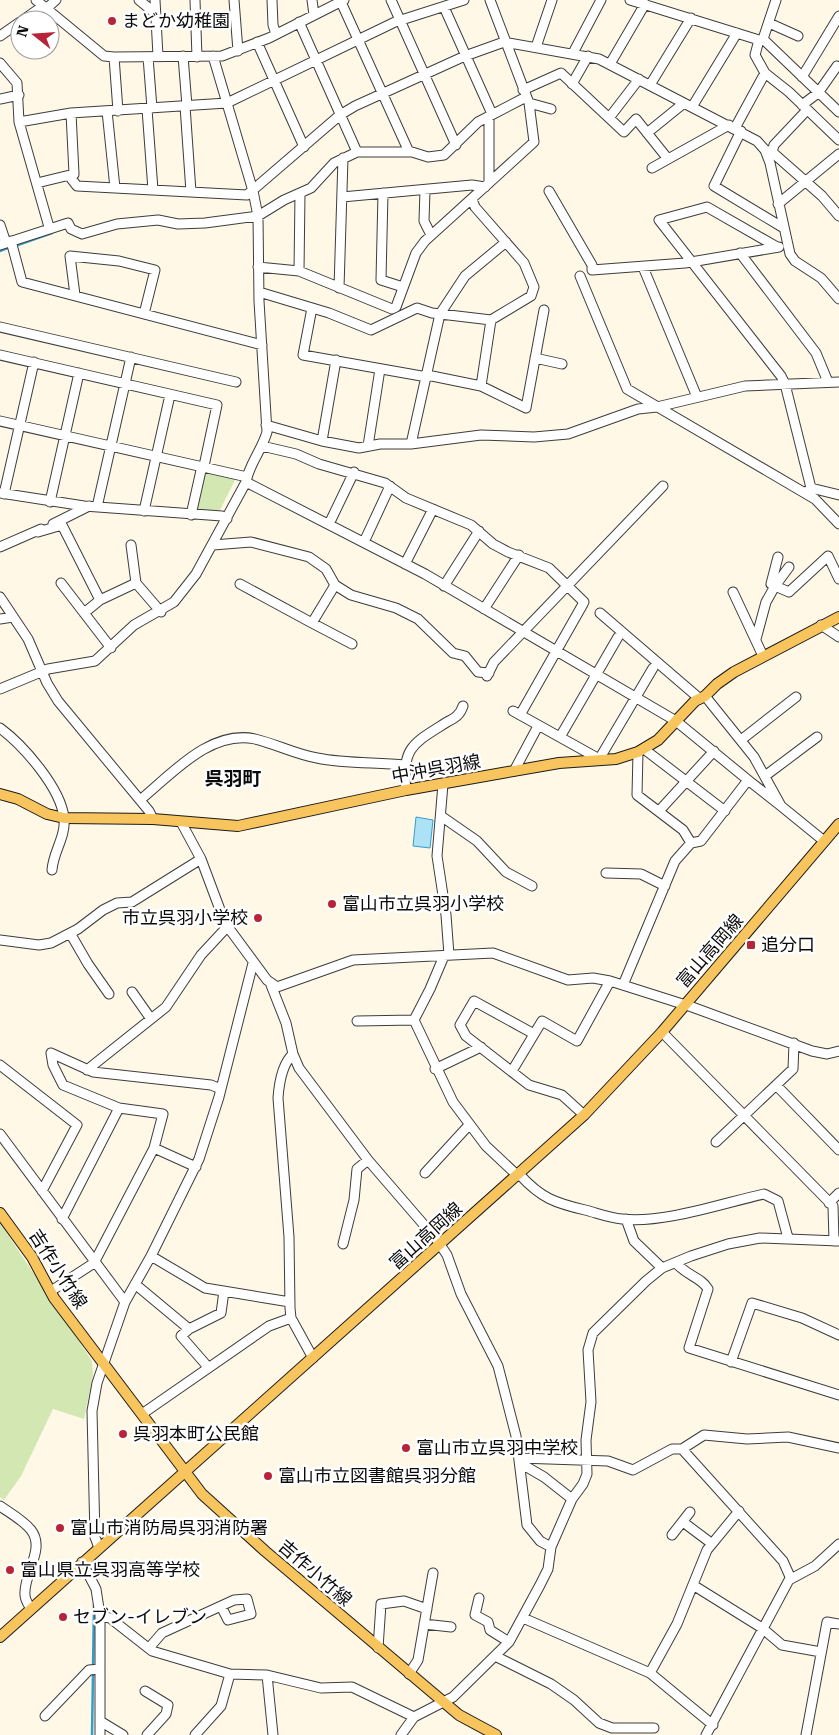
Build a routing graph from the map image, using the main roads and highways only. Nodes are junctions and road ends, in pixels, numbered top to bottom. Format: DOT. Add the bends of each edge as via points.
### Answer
graph roads {
  1 [pos="839,617"];
  2 [pos="0,794"];
  3 [pos="839,824"];
  4 [pos="0,1213"];
  5 [pos="185,1473"];
  6 [pos="0,1637"];
  7 [pos="496,1735"];
  1 -- 2 [label="main road, 中沖呉羽線" via="734,672 676,720 658,740 641,751 601,760 406,790 238,826 64,818"];
  3 -- 5 [label="main road, 富山高岡線" via="685,1006 584,1115"];
  4 -- 5 [label="main road, 吉作小竹線" via="32,1256 51,1291"];
  5 -- 6 [label="main road, 富山高岡線"];
  5 -- 7 [label="main road, 吉作小竹線" via="202,1494 245,1534 378,1648 459,1715"];
}
